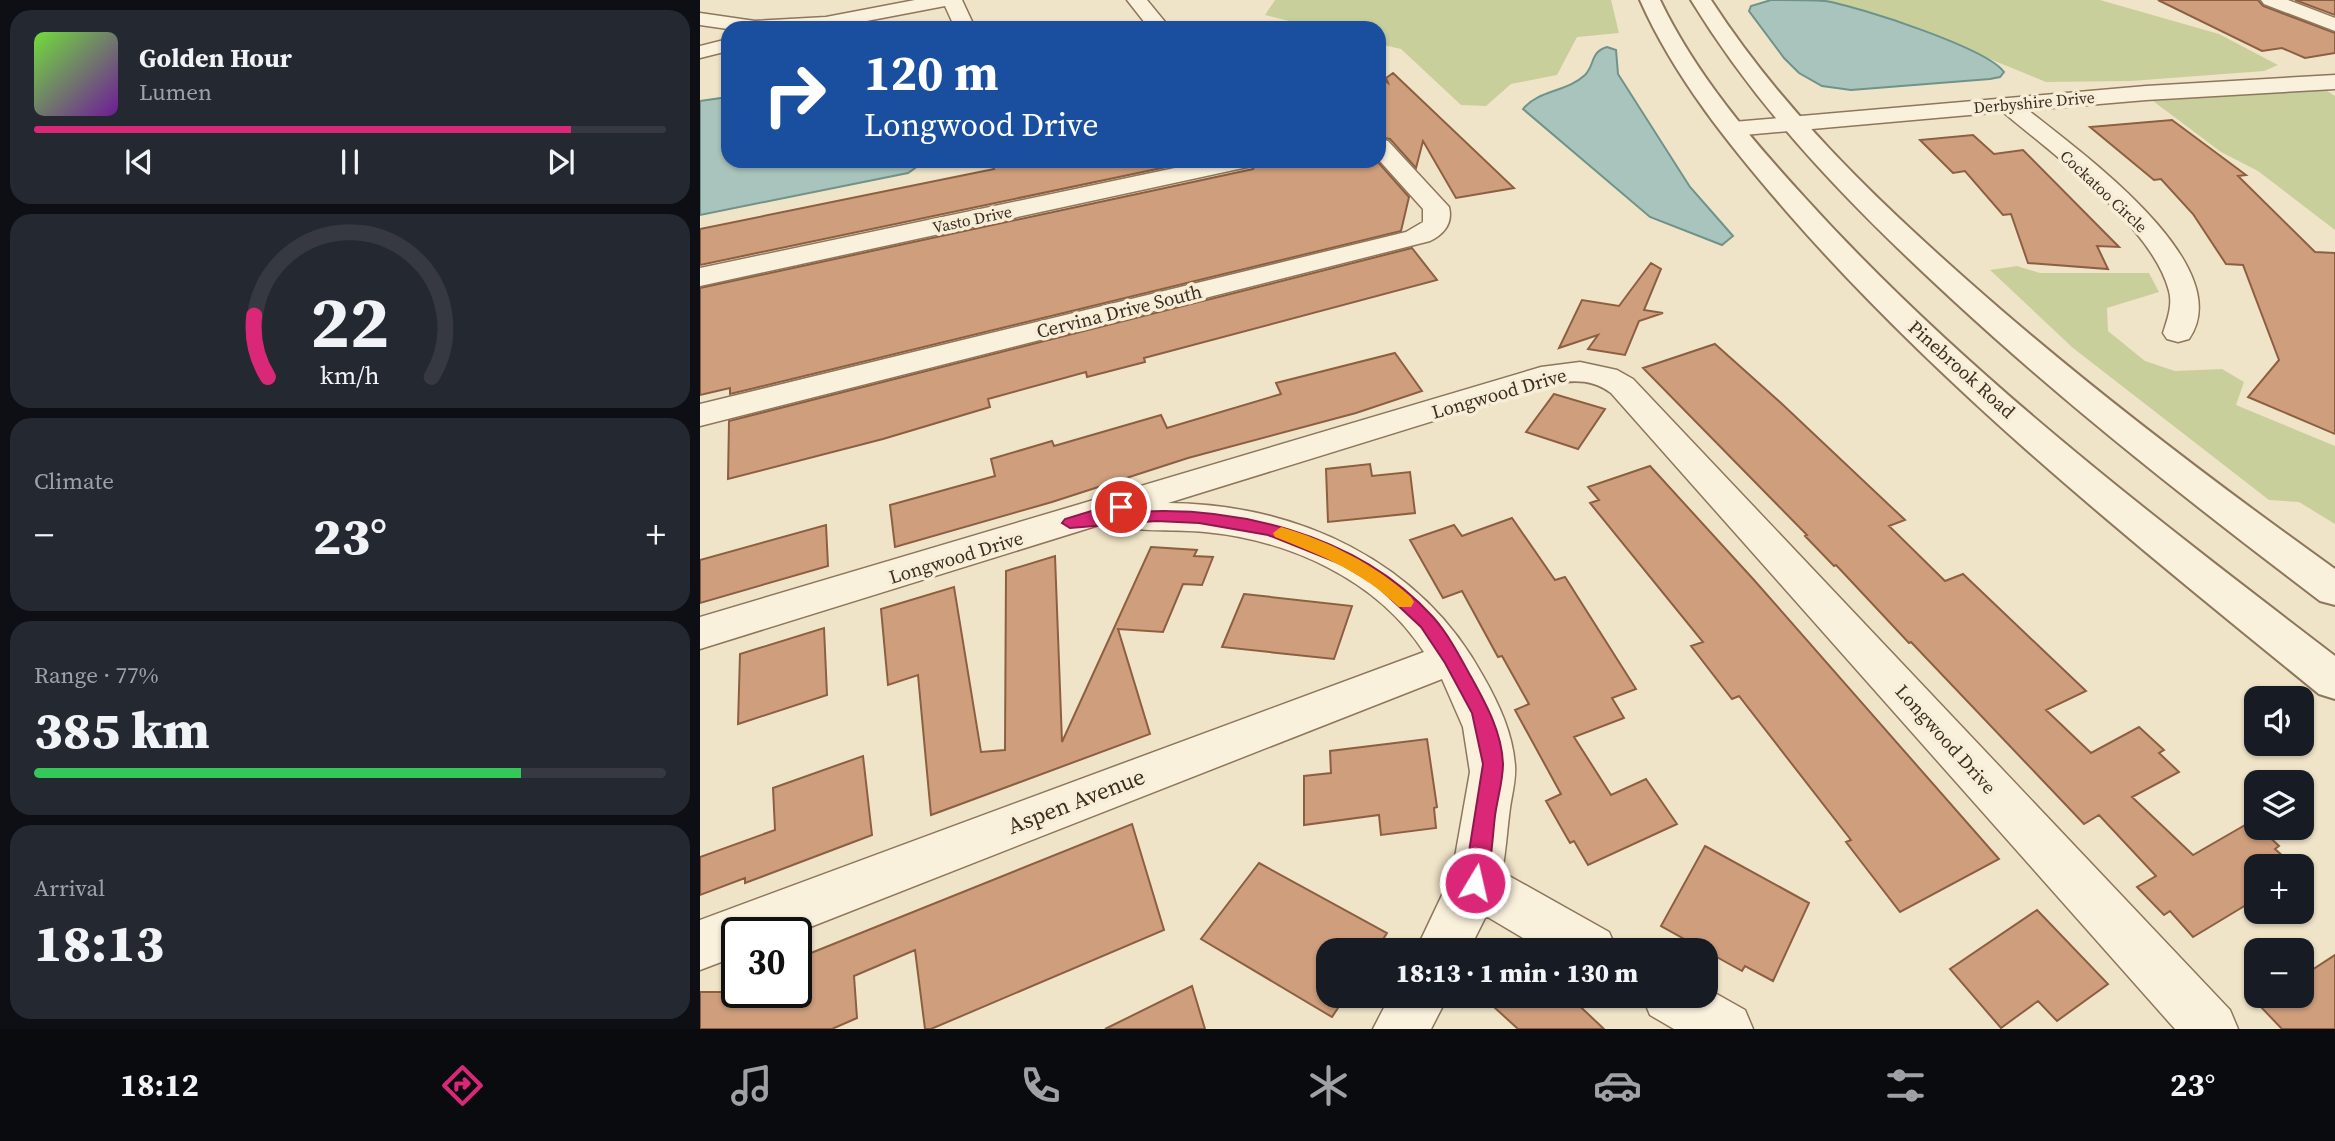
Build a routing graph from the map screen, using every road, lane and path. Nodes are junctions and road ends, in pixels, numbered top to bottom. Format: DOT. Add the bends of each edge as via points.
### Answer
graph roads {
  1 [pos="945,0"];
  2 [pos="952,0"];
  3 [pos="1137,0"];
  4 [pos="1650,0"];
  5 [pos="1701,0"];
  6 [pos="2271,0"];
  7 [pos="700,19"];
  8 [pos="836,20"];
  9 [pos="829,21"];
  10 [pos="831,21"];
  11 [pos="962,21"];
  12 [pos="1154,21"];
  13 [pos="721,22"];
  14 [pos="2335,24"];
  15 [pos="721,47"];
  16 [pos="700,52"];
  17 [pos="2335,82"];
  18 [pos="2007,104"];
  19 [pos="1792,123"];
  20 [pos="1733,129"];
  21 [pos="1386,153"];
  22 [pos="1162,169"];
  23 [pos="700,277"];
  24 [pos="2178,333"];
  25 [pos="700,415"];
  26 [pos="1070,523"];
  27 [pos="2335,590"];
  28 [pos="700,634"];
  29 [pos="1452,658"];
  30 [pos="2335,681"];
  31 [pos="1475,883"];
  32 [pos="1448,938"];
  33 [pos="1570,938"];
  34 [pos="700,944"];
  35 [pos="1413,1008"];
  36 [pos="1689,1008"];
  37 [pos="1400,1029"];
  38 [pos="1726,1029"];
  39 [pos="2211,1029"];
  1 -- 8 [label="street"];
  2 -- 11 [label="street"];
  3 -- 12 [label="street"];
  4 -- 20 [label="street, Pinebrook Road" via="1680,56"];
  5 -- 19 [label="street" via="1736,54"];
  6 -- 14 [label="street"];
  7 -- 13 [label="street"];
  8 -- 9 [label="street"];
  8 -- 10 [label="street"];
  15 -- 16 [label="street"];
  17 -- 18 [label="street, Derbyshire Drive"];
  18 -- 19 [label="street, Derbyshire Drive"];
  18 -- 24 [label="street, Cockatoo Circle" via="2120,201 2151,235 2184,292"];
  19 -- 20 [label="street, Derbyshire Drive"];
  19 -- 27 [label="street" via="1878,215 2004,330 2140,442"];
  20 -- 30 [label="street, Pinebrook Road" via="1847,260 1966,374 2139,524"];
  21 -- 25 [label="street, Cervina Drive South" via="1436,207 1437,223 1415,238"];
  22 -- 23 [label="street, Vasto Drive"];
  26 -- 28 [label="street, Longwood Drive"];
  26 -- 29 [label="street" via="1120,516 1199,517 1300,539 1382,580 1427,622"];
  26 -- 39 [label="street, Longwood Drive" via="1552,374 1586,371 1614,379"];
  29 -- 31 [label="street" via="1482,713 1493,764"];
  29 -- 34 [label="street, Aspen Avenue"];
  31 -- 32 [label="street"];
  31 -- 33 [label="street"];
  35 -- 37 [label="street"];
  36 -- 38 [label="street"];
}
